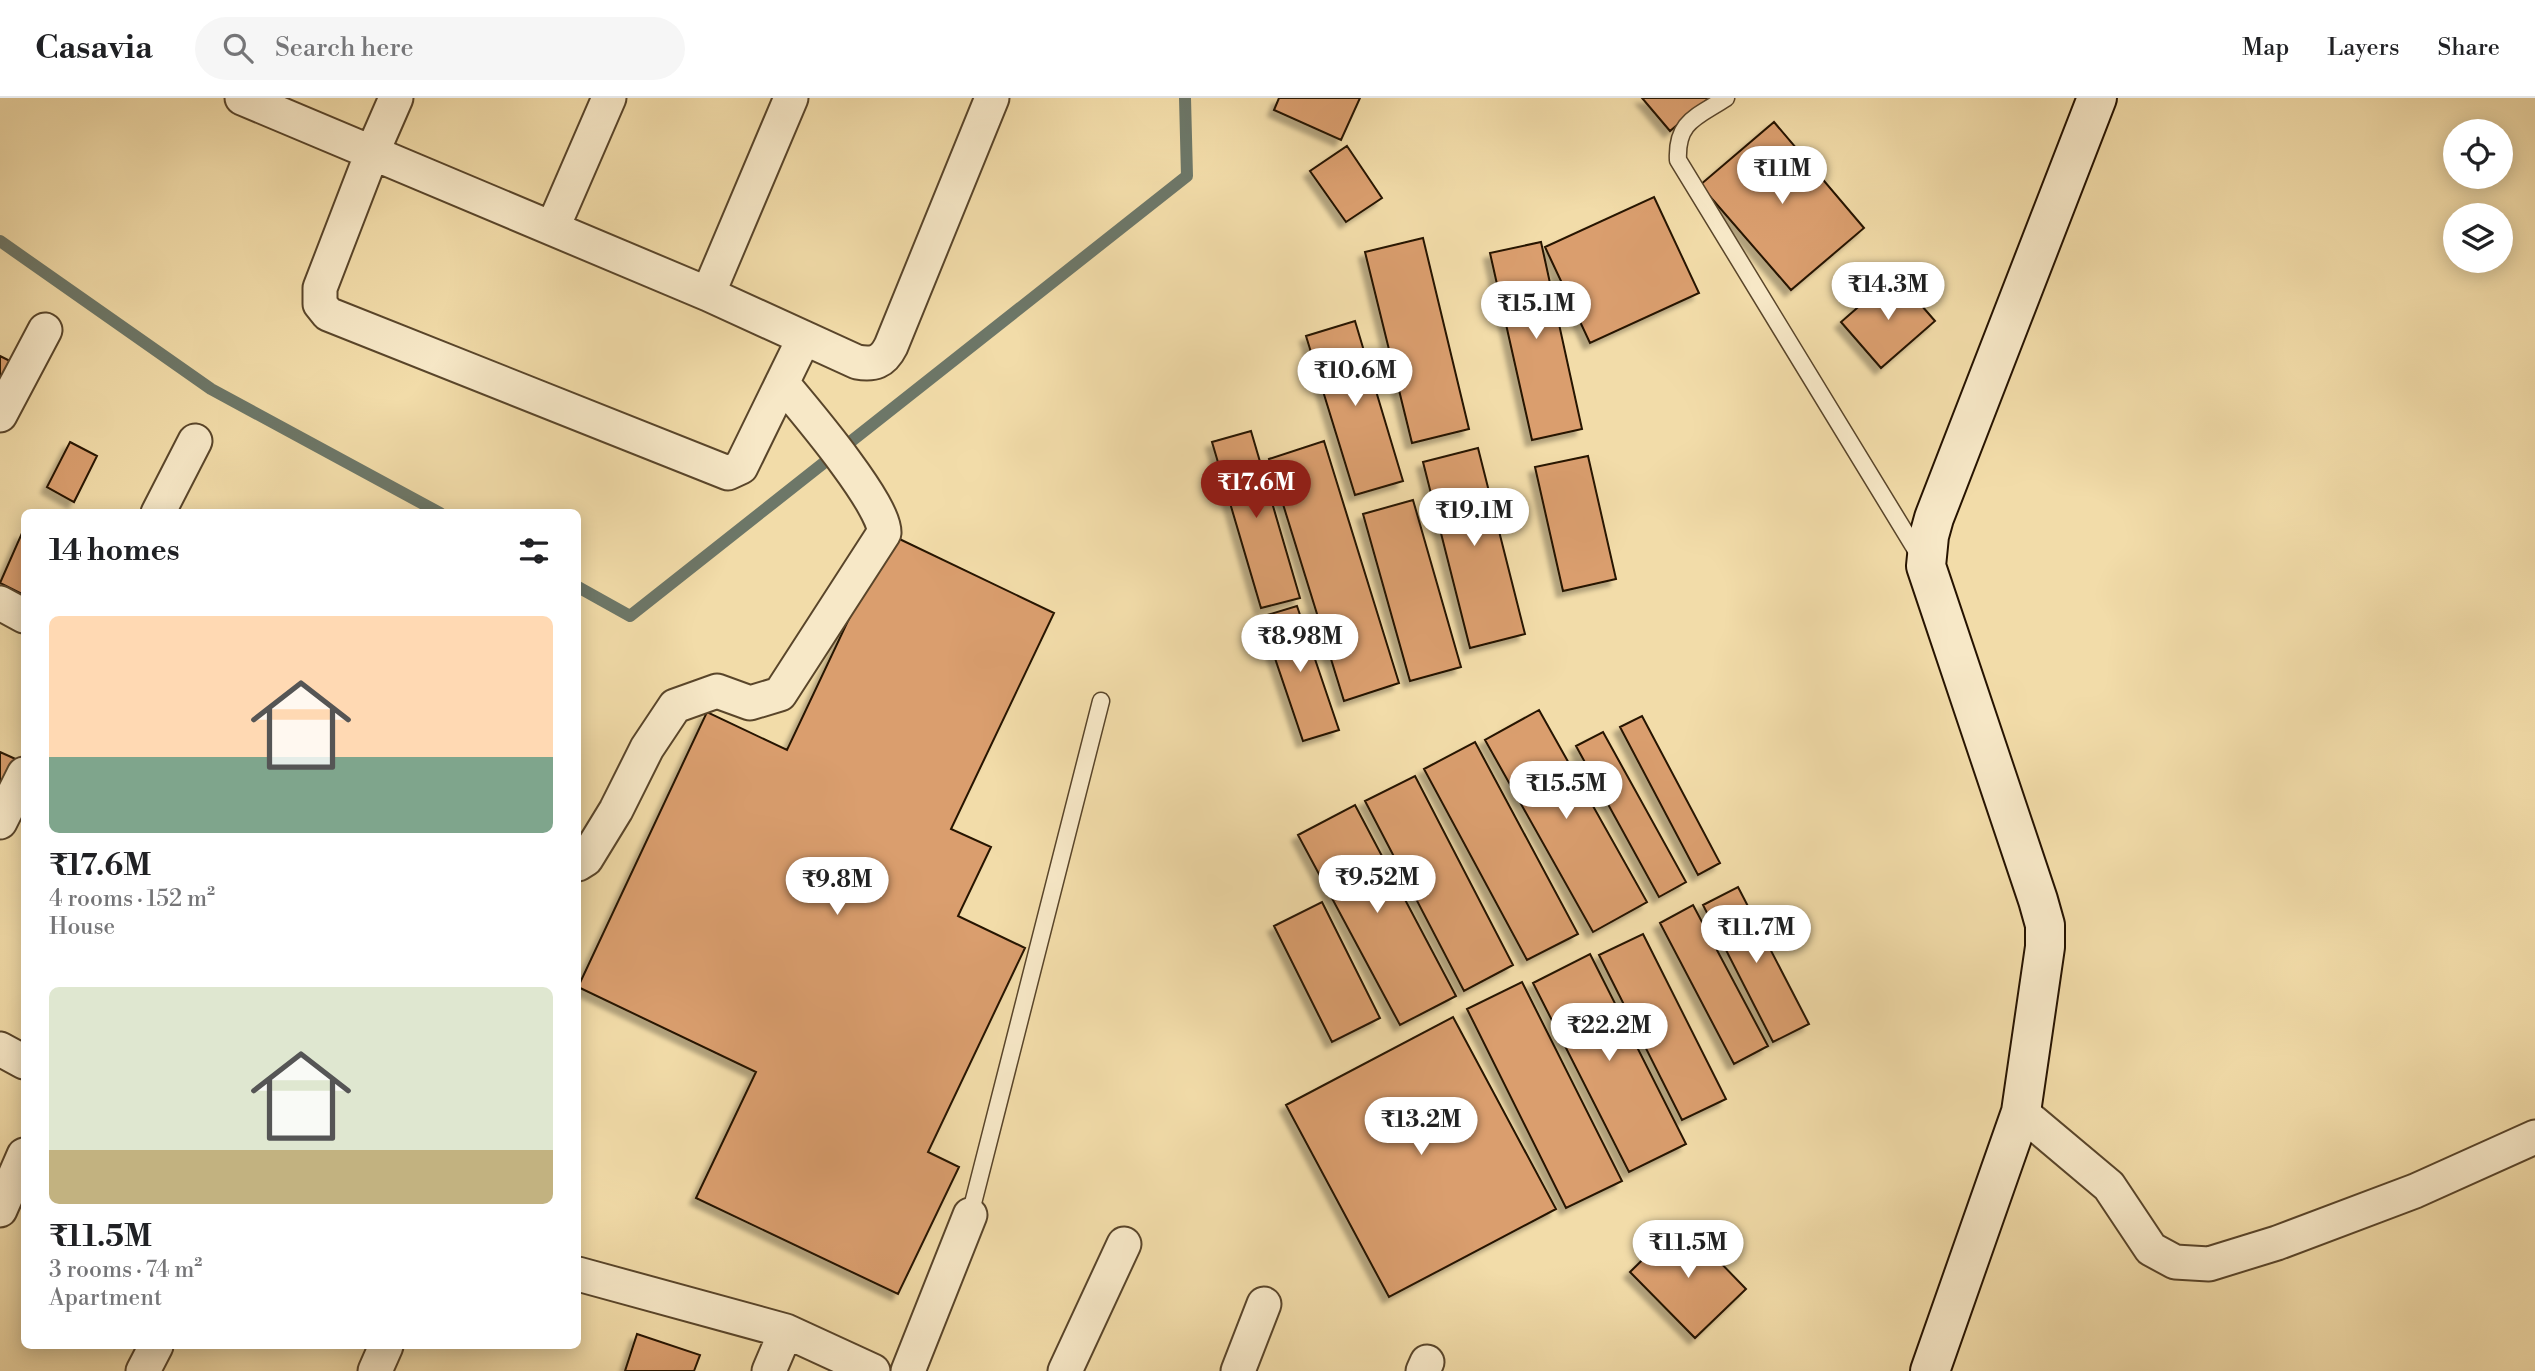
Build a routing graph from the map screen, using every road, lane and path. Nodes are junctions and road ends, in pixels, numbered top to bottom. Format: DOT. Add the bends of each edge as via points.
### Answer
graph roads {
  1 [pos="242,98"];
  2 [pos="396,98"];
  3 [pos="609,98"];
  4 [pos="791,98"];
  5 [pos="992,98"];
  6 [pos="1726,98"];
  7 [pos="2097,98"];
  8 [pos="372,153"];
  9 [pos="553,227"];
  10 [pos="708,294"];
  11 [pos="46,330"];
  12 [pos="804,338"];
  13 [pos="782,383"];
  14 [pos="0,415"];
  15 [pos="195,441"];
  16 [pos="160,509"];
  17 [pos="1926,566"];
  18 [pos="0,603"];
  19 [pos="21,615"];
  20 [pos="1101,701"];
  21 [pos="21,780"];
  22 [pos="0,822"];
  23 [pos="581,862"];
  24 [pos="0,1049"];
  25 [pos="21,1060"];
  26 [pos="2021,1112"];
  27 [pos="2535,1137"];
  28 [pos="21,1162"];
  29 [pos="0,1210"];
  30 [pos="970,1215"];
  31 [pos="1124,1244"];
  32 [pos="581,1275"];
  33 [pos="1264,1304"];
  34 [pos="786,1331"];
  35 [pos="154,1349"];
  36 [pos="385,1349"];
  37 [pos="143,1371"];
  38 [pos="375,1371"];
  39 [pos="769,1371"];
  40 [pos="873,1371"];
  41 [pos="908,1371"];
  42 [pos="1065,1371"];
  43 [pos="1238,1371"];
  44 [pos="1930,1371"];
  1 -- 8 [label="street"];
  2 -- 8 [label="street"];
  3 -- 9 [label="street"];
  4 -- 10 [label="street"];
  5 -- 12 [label="street" via="886,356 870,365"];
  6 -- 17 [label="lane" via="1686,123 1678,160"];
  7 -- 17 [label="street" via="1934,518"];
  8 -- 9 [label="street"];
  8 -- 13 [label="street" via="320,288 320,303 328,314 728,473 741,467"];
  9 -- 10 [label="street"];
  10 -- 12 [label="street"];
  11 -- 14 [label="street"];
  12 -- 13 [label="street"];
  13 -- 23 [label="street" via="853,473 884,530 780,694 750,703 716,691 675,706"];
  15 -- 16 [label="street"];
  17 -- 26 [label="street" via="2045,925"];
  18 -- 19 [label="street"];
  20 -- 30 [label="lane"];
  21 -- 22 [label="street"];
  24 -- 25 [label="street"];
  26 -- 27 [label="street" via="2109,1186 2151,1249 2175,1262 2209,1264 2415,1191"];
  26 -- 44 [label="street"];
  28 -- 29 [label="street"];
  30 -- 41 [label="street"];
  31 -- 42 [label="street"];
  32 -- 34 [label="street"];
  33 -- 43 [label="street"];
  34 -- 39 [label="street"];
  34 -- 40 [label="street"];
  35 -- 37 [label="street"];
  36 -- 38 [label="street"];
}
